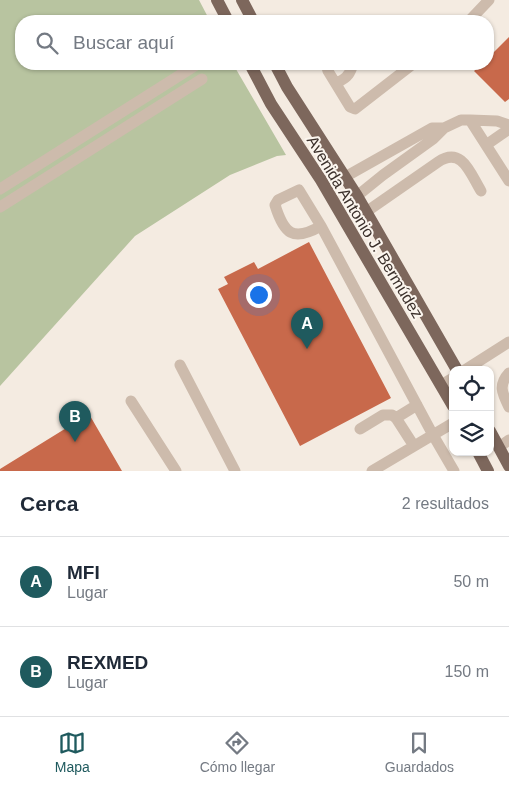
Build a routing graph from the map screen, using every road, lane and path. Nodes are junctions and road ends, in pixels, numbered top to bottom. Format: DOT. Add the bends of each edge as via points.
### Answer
graph roads {
  1 [pos="217,0"];
  2 [pos="242,0"];
  3 [pos="483,2"];
  4 [pos="225,15"];
  5 [pos="250,15"];
  6 [pos="473,15"];
  7 [pos="188,70"];
  8 [pos="253,70"];
  9 [pos="279,70"];
  10 [pos="328,70"];
  11 [pos="351,70"];
  12 [pos="405,70"];
  13 [pos="202,79"];
  14 [pos="336,82"];
  15 [pos="470,120"];
  16 [pos="509,127"];
  17 [pos="444,128"];
  18 [pos="486,144"];
  19 [pos="65,148"];
  20 [pos="74,160"];
  21 [pos="505,167"];
  22 [pos="345,177"];
  23 [pos="509,182"];
  24 [pos="0,189"];
  25 [pos="481,191"];
  26 [pos="357,196"];
  27 [pos="0,207"];
  28 [pos="366,212"];
  29 [pos="321,226"];
  30 [pos="509,342"];
  31 [pos="180,365"];
  32 [pos="455,366"];
  33 [pos="471,366"];
  34 [pos="509,373"];
  35 [pos="449,380"];
  36 [pos="441,385"];
  37 [pos="449,399"];
  38 [pos="131,401"];
  39 [pos="417,405"];
  40 [pos="509,407"];
  41 [pos="396,418"];
  42 [pos="449,425"];
  43 [pos="360,429"];
  44 [pos="494,434"];
  45 [pos="433,435"];
  46 [pos="504,443"];
  47 [pos="414,446"];
  48 [pos="480,456"];
  49 [pos="509,466"];
  50 [pos="176,471"];
  51 [pos="235,471"];
  52 [pos="372,471"];
  53 [pos="454,471"];
  54 [pos="488,471"];
  1 -- 4 [label="main road"];
  2 -- 5 [label="main road"];
  3 -- 6 [label="street"];
  7 -- 19 [label="street"];
  8 -- 36 [label="main road, Avenida Antonio J. Bermúdez"];
  9 -- 22 [label="main road, Avenida Antonio J. Bermúdez"];
  10 -- 14 [label="street"];
  11 -- 14 [label="street" via="343,80"];
  12 -- 14 [label="street" via="355,109 350,107"];
  13 -- 20 [label="street"];
  15 -- 16 [label="street" via="497,122"];
  15 -- 17 [label="street" via="461,120"];
  15 -- 18 [label="street"];
  16 -- 18 [label="street"];
  17 -- 22 [label="street" via="426,130"];
  17 -- 26 [label="street"];
  18 -- 21 [label="street"];
  19 -- 20 [label="street"];
  19 -- 24 [label="street"];
  20 -- 27 [label="street"];
  21 -- 23 [label="street"];
  22 -- 26 [label="main road, Avenida Antonio J. Bermúdez"];
  25 -- 28 [label="street" via="462,162 450,156"];
  26 -- 28 [label="main road, Avenida Antonio J. Bermúdez"];
  28 -- 32 [label="main road, Avenida Antonio J. Bermúdez"];
  29 -- 39 [label="street"];
  30 -- 33 [label="street"];
  31 -- 51 [label="street"];
  34 -- 40 [label="street" via="501,385"];
  35 -- 36 [label="street"];
  36 -- 37 [label="main road, Avenida Antonio J. Bermúdez"];
  38 -- 50 [label="street"];
  39 -- 41 [label="street"];
  39 -- 45 [label="street"];
  41 -- 43 [label="street" via="383,415"];
  41 -- 47 [label="street"];
  42 -- 45 [label="street"];
  44 -- 46 [label="main road"];
  45 -- 47 [label="street"];
  45 -- 53 [label="street"];
  46 -- 49 [label="main road"];
  47 -- 52 [label="street"];
  48 -- 54 [label="main road"];
}
